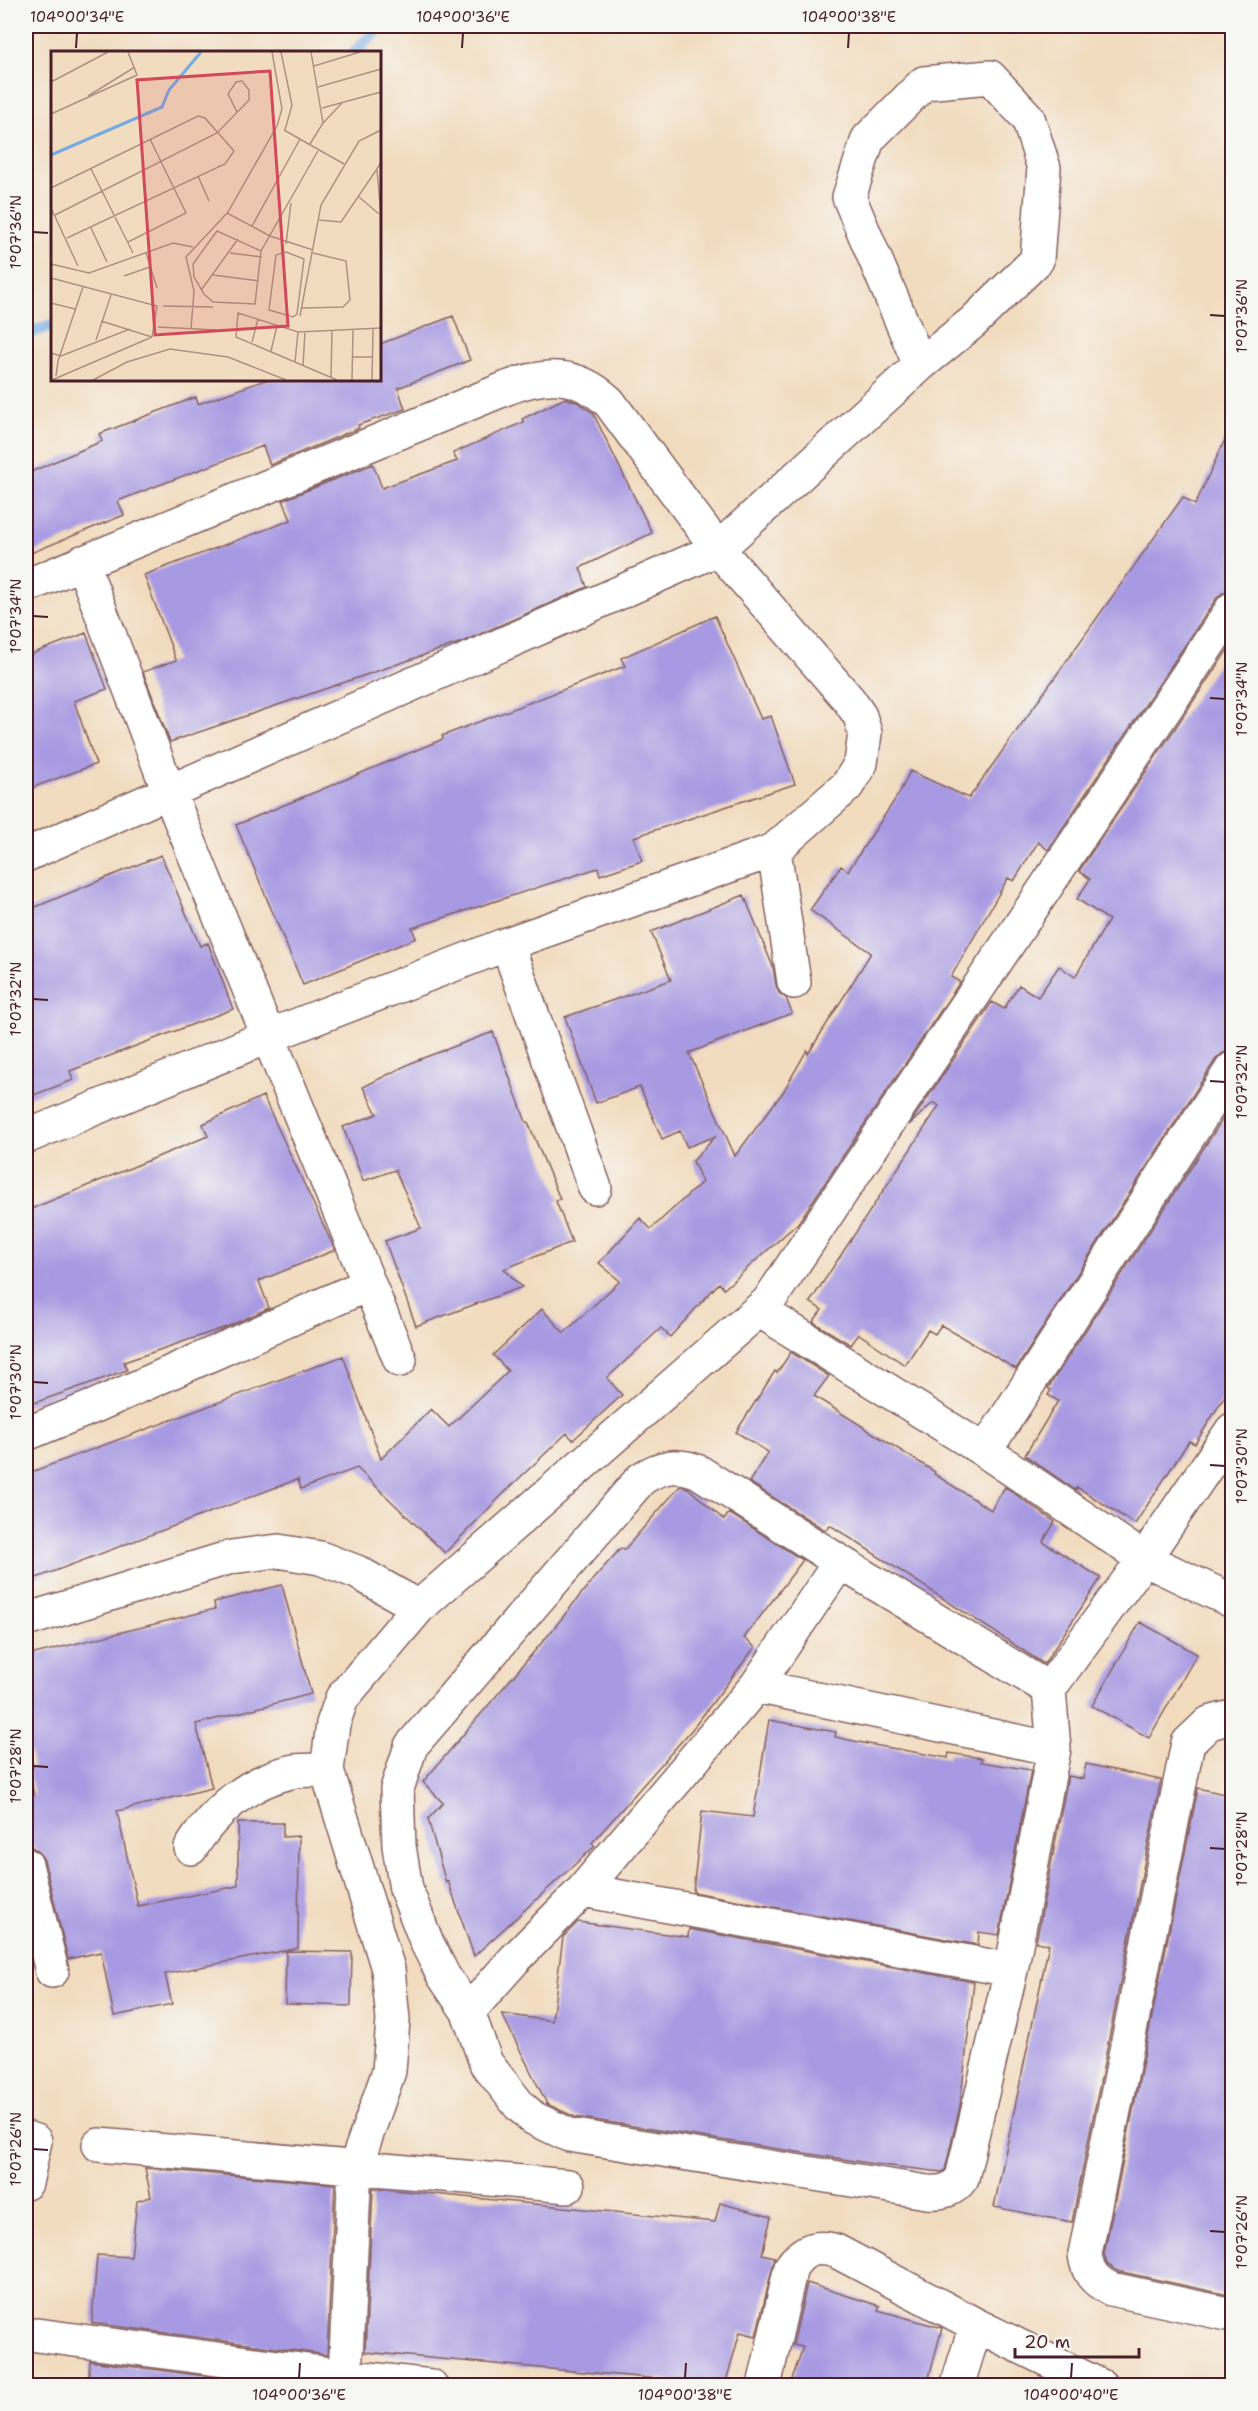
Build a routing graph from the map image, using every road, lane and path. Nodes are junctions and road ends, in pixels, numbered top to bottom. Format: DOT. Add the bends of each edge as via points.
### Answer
graph roads {
  1 [pos="920,365"];
  2 [pos="718,549"];
  3 [pos="82,562"];
  4 [pos="26,586"];
  5 [pos="1233,609"];
  6 [pos="170,792"];
  7 [pos="774,850"];
  8 [pos="26,855"];
  9 [pos="507,944"];
  10 [pos="794,982"];
  11 [pos="269,1036"];
  12 [pos="1233,1069"];
  13 [pos="26,1137"];
  14 [pos="595,1188"];
  15 [pos="369,1284"];
  16 [pos="759,1310"];
  17 [pos="400,1360"];
  18 [pos="1233,1430"];
  19 [pos="26,1434"];
  20 [pos="985,1451"];
  21 [pos="1144,1559"];
  22 [pos="840,1562"];
  23 [pos="1233,1601"];
  24 [pos="420,1607"];
  25 [pos="26,1620"];
  26 [pos="756,1686"];
  27 [pos="1048,1689"];
  28 [pos="1233,1717"];
  29 [pos="1054,1749"];
  30 [pos="327,1770"];
  31 [pos="191,1848"];
  32 [pos="26,1865"];
  33 [pos="583,1890"];
  34 [pos="1011,1970"];
  35 [pos="52,1971"];
  36 [pos="468,2012"];
  37 [pos="26,2138"];
  38 [pos="99,2145"];
  39 [pos="355,2168"];
  40 [pos="26,2183"];
  41 [pos="568,2186"];
  42 [pos="1233,2315"];
  43 [pos="976,2325"];
  44 [pos="37,2335"];
  45 [pos="345,2376"];
  46 [pos="431,2385"];
  47 [pos="764,2385"];
  48 [pos="957,2385"];
  49 [pos="1101,2385"];
  1 -- 1 [label="street" via="973,322 1037,260 1044,168 1028,118 990,77 924,83 868,139 849,197"];
  1 -- 2 [label="street"];
  2 -- 3 [label="street" via="609,402 585,384 545,377 507,388"];
  2 -- 6 [label="street"];
  2 -- 7 [label="street" via="849,700 865,733 861,763 847,786"];
  3 -- 4 [label="street"];
  3 -- 6 [label="street"];
  5 -- 16 [label="street" via="775,1292"];
  6 -- 8 [label="street"];
  6 -- 11 [label="street"];
  7 -- 9 [label="street"];
  7 -- 10 [label="street"];
  9 -- 11 [label="street"];
  9 -- 14 [label="street"];
  11 -- 13 [label="street"];
  11 -- 15 [label="street"];
  12 -- 20 [label="street"];
  15 -- 17 [label="street"];
  15 -- 19 [label="street"];
  16 -- 20 [label="street"];
  16 -- 24 [label="street"];
  18 -- 21 [label="street"];
  20 -- 21 [label="street"];
  21 -- 23 [label="street"];
  21 -- 27 [label="street"];
  22 -- 26 [label="street"];
  22 -- 27 [label="street"];
  22 -- 36 [label="street" via="699,1472 670,1466 654,1470 641,1479 411,1746 397,1789 399,1846 406,1889 443,1975"];
  24 -- 25 [label="street" via="357,1572 320,1558 278,1551 231,1557"];
  24 -- 30 [label="street" via="342,1698 333,1724"];
  26 -- 29 [label="street"];
  26 -- 33 [label="street"];
  27 -- 29 [label="street"];
  28 -- 42 [label="street" via="1209,1723 1188,1743 1085,2254 1093,2278 1111,2289"];
  29 -- 34 [label="street"];
  30 -- 31 [label="street" via="291,1772 242,1792 212,1818"];
  30 -- 39 [label="street" via="388,1969 393,2020 389,2071"];
  32 -- 35 [label="street"];
  33 -- 34 [label="street"];
  33 -- 36 [label="street"];
  34 -- 36 [label="street" via="962,2178 955,2187 940,2193 561,2132 533,2118 504,2087 486,2063"];
  37 -- 40 [label="street" via="35,2141"];
  38 -- 39 [label="street"];
  39 -- 41 [label="street"];
  39 -- 45 [label="street"];
  43 -- 47 [label="street" via="836,2251 812,2248 798,2256 791,2267"];
  43 -- 48 [label="street"];
  43 -- 49 [label="street"];
  44 -- 45 [label="street"];
  45 -- 46 [label="street"];
}
